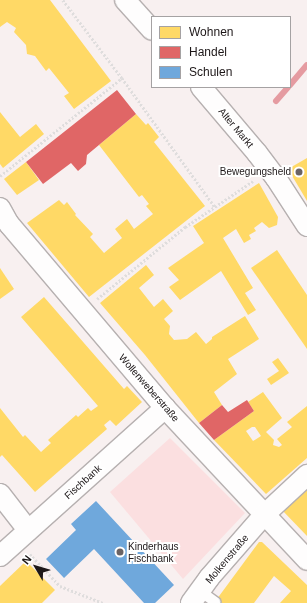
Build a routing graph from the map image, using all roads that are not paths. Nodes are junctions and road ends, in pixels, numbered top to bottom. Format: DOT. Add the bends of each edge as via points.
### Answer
graph roads {
  1 [pos="125,0"];
  2 [pos="151,29"];
  3 [pos="202,88"];
  4 [pos="302,206"];
  5 [pos="3,221"];
  6 [pos="307,226"];
  7 [pos="165,408"];
  8 [pos="307,476"];
  9 [pos="0,494"];
  10 [pos="264,515"];
  11 [pos="23,535"];
  12 [pos="0,556"];
  13 [pos="307,560"];
  14 [pos="202,599"];
  1 -- 2 [label="street"];
  3 -- 4 [label="street, Alter Markt"];
  4 -- 6 [label="street, Alter Markt"];
  5 -- 7 [label="street, Wollenweberstraße"];
  7 -- 10 [label="street, Wollenweberstraße"];
  7 -- 11 [label="street, Fischbank"];
  8 -- 10 [label="street, Molkenstraße"];
  9 -- 11 [label="street"];
  10 -- 13 [label="street, Wollenweberstraße"];
  10 -- 14 [label="street, Molkenstraße"];
  11 -- 12 [label="street, Fischbank"];
}
